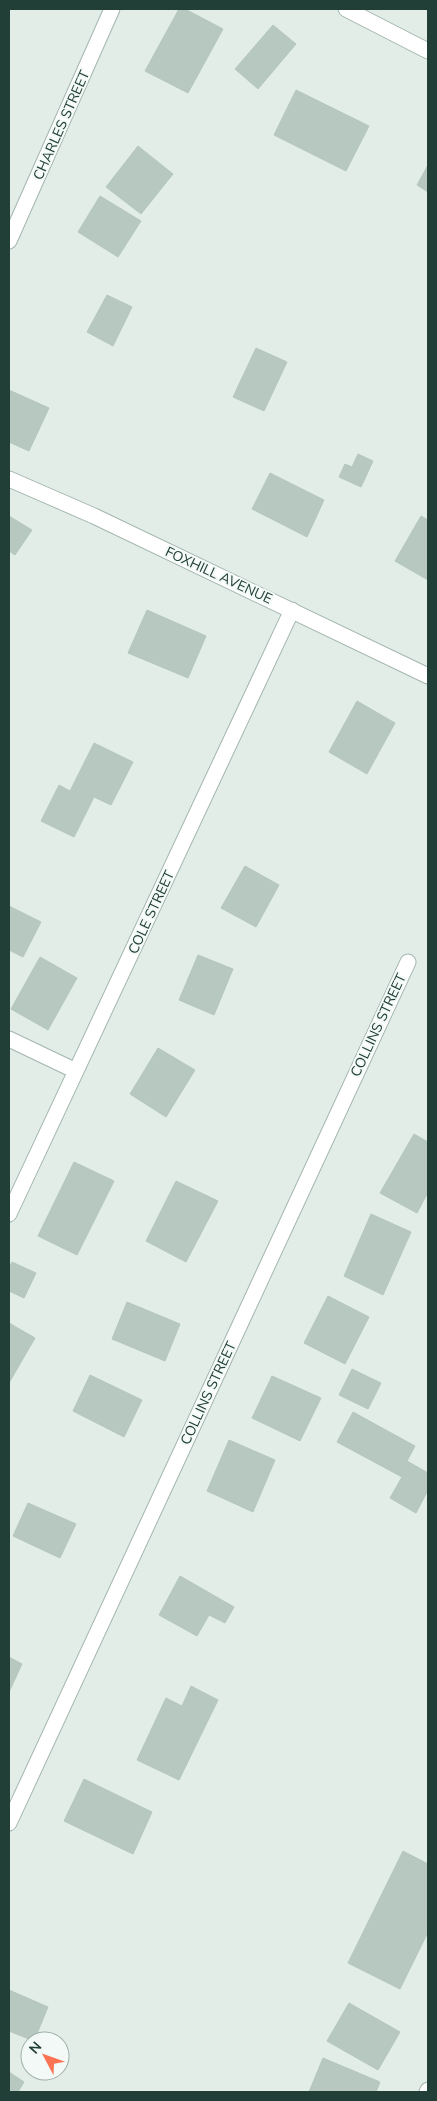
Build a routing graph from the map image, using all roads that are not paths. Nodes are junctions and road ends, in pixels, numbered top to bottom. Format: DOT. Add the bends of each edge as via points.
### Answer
graph roads {
  1 [pos="112,9"];
  2 [pos="346,9"];
  3 [pos="428,51"];
  4 [pos="9,241"];
  5 [pos="9,479"];
  6 [pos="292,610"];
  7 [pos="428,676"];
  8 [pos="408,962"];
  9 [pos="9,1039"];
  10 [pos="76,1070"];
  11 [pos="9,1214"];
  12 [pos="9,1823"];
  1 -- 4 [label="street, CHARLES STREET"];
  2 -- 3 [label="street"];
  5 -- 6 [label="street, FOXHILL AVENUE"];
  6 -- 7 [label="street, FOXHILL AVENUE"];
  6 -- 10 [label="street, COLE STREET"];
  8 -- 12 [label="street, COLLINS STREET"];
  9 -- 10 [label="street"];
  10 -- 11 [label="street, COLE STREET"];
}
